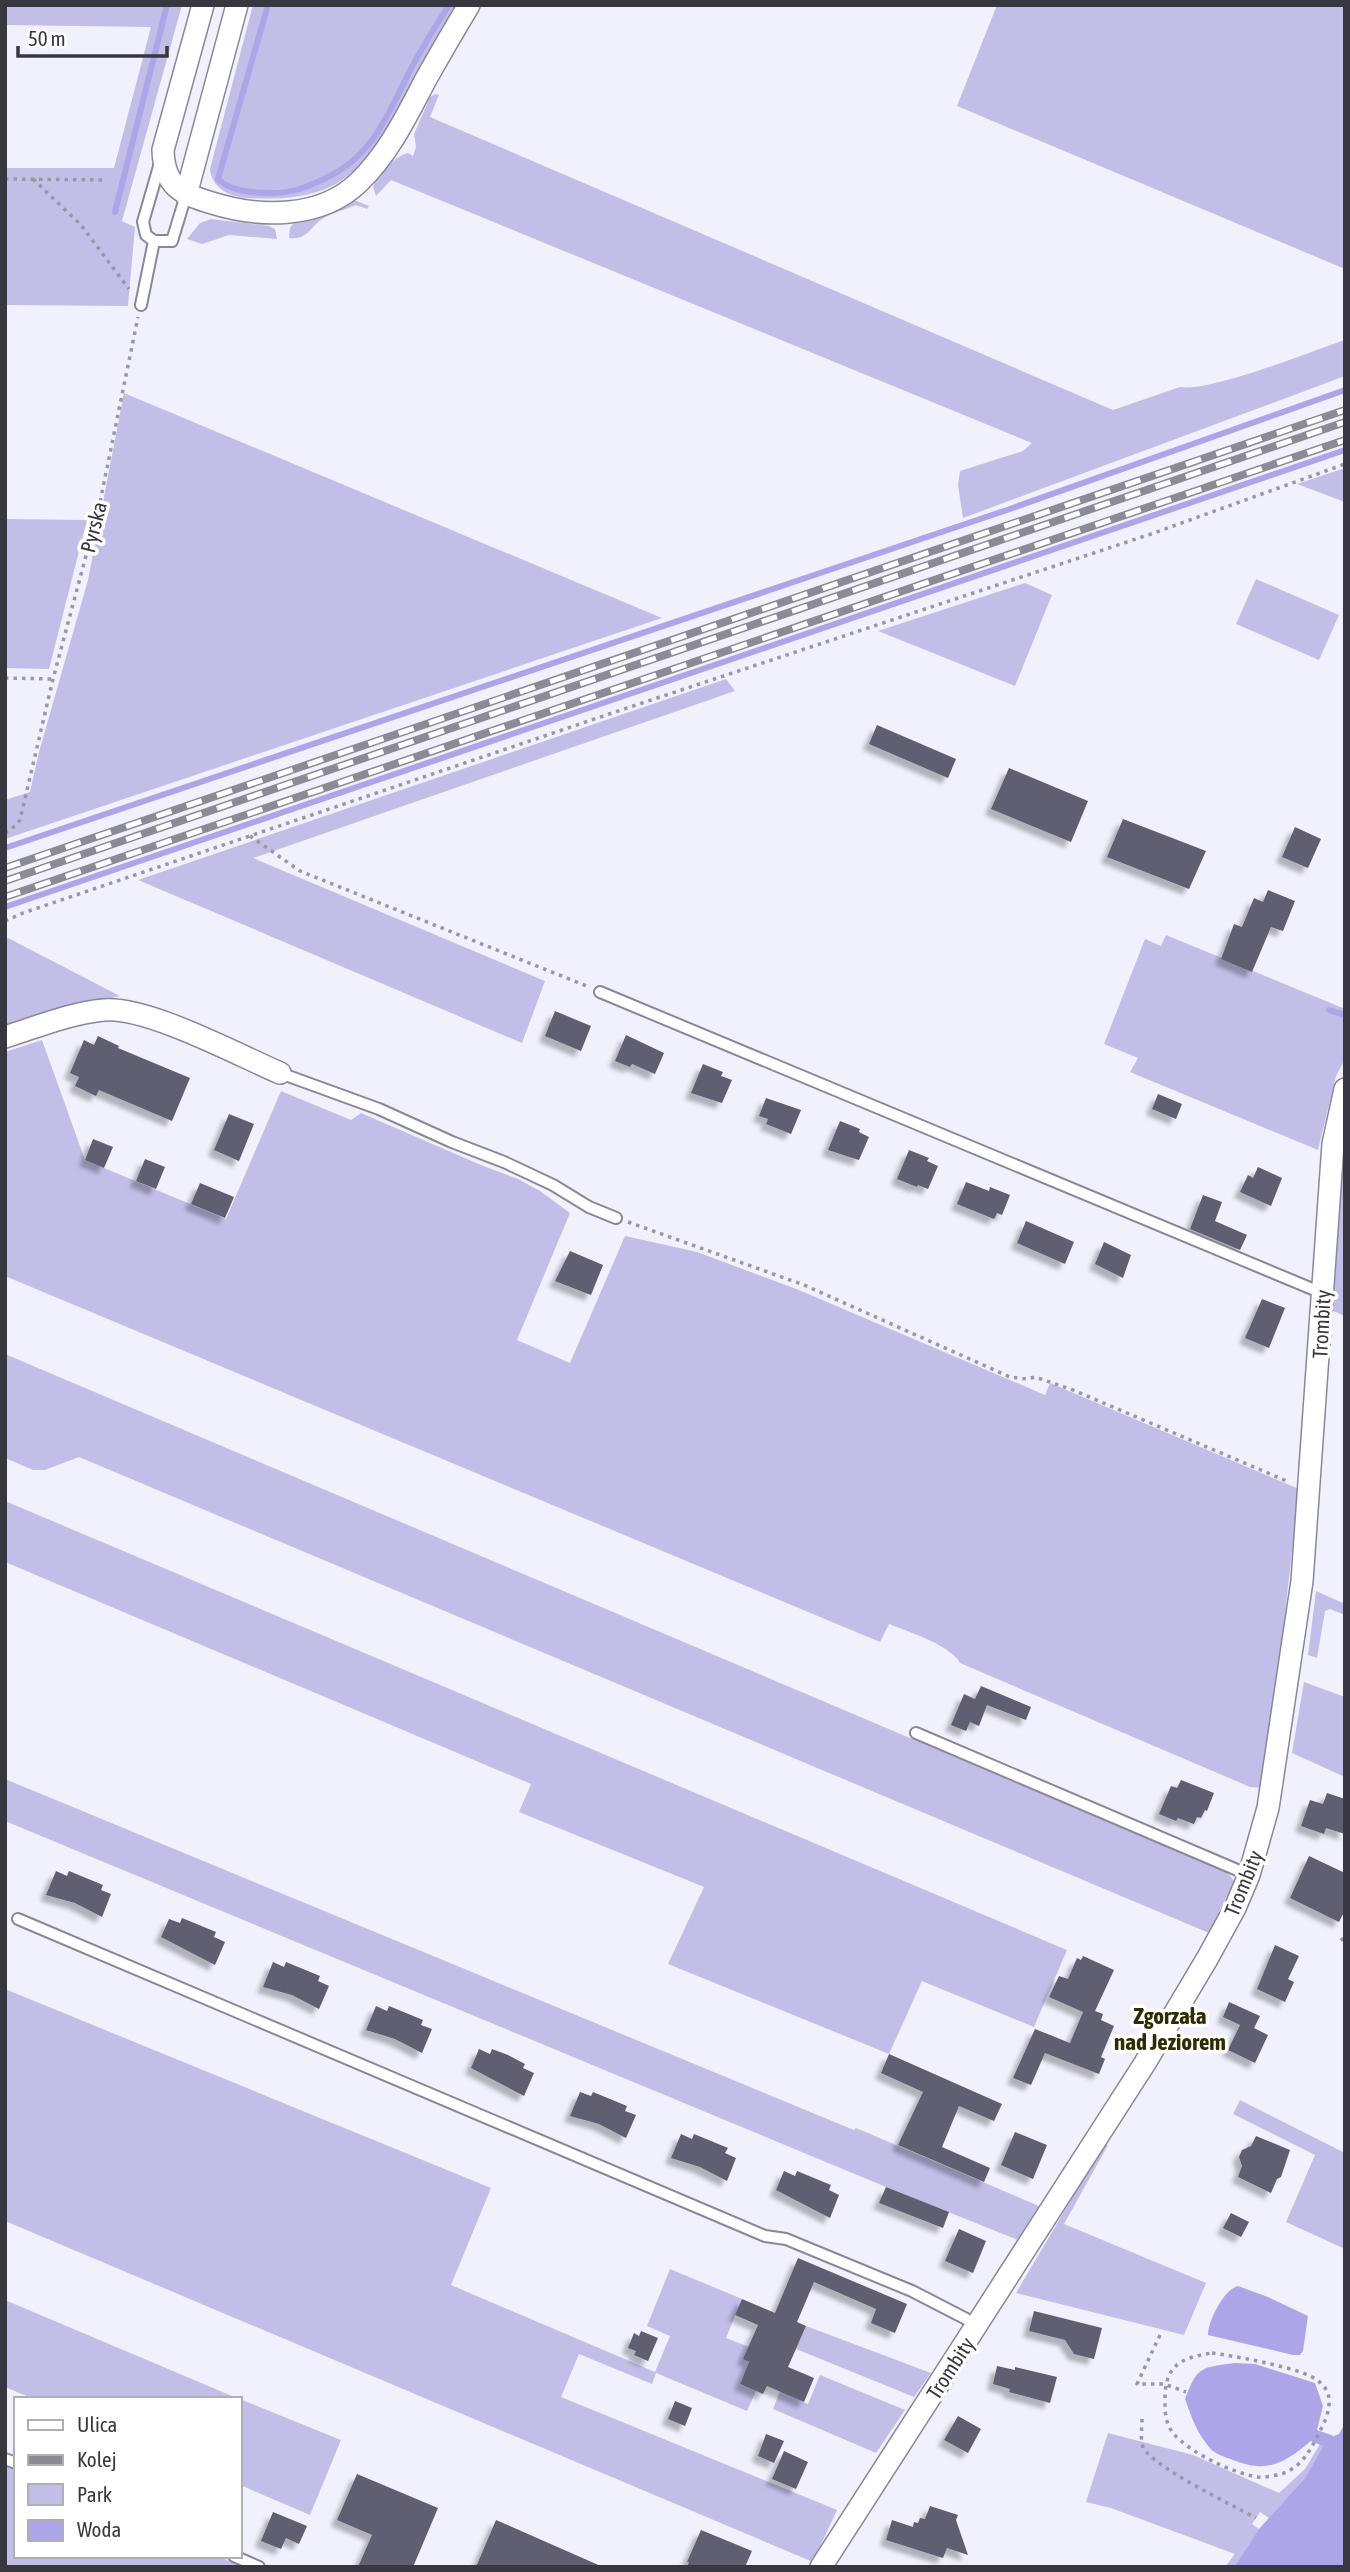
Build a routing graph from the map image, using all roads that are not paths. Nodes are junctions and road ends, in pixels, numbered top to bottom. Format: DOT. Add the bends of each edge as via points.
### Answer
graph roads {
  1 [pos="203,5"];
  2 [pos="237,5"];
  3 [pos="469,5"];
  4 [pos="163,150"];
  5 [pos="186,195"];
  6 [pos="153,241"];
  7 [pos="141,305"];
  8 [pos="600,992"];
  9 [pos="5,1037"];
  10 [pos="280,1073"];
  11 [pos="1345,1089"];
  12 [pos="616,1218"];
  13 [pos="1322,1293"];
  14 [pos="916,1733"];
  15 [pos="1249,1875"];
  16 [pos="18,1919"];
  17 [pos="978,2325"];
  18 [pos="239,2558"];
  19 [pos="259,2567"];
  20 [pos="821,2567"];
  1 -- 4 [label="street"];
  2 -- 5 [label="street"];
  3 -- 5 [label="street" via="400,130 358,184 313,209 292,213 221,206"];
  4 -- 5 [label="street" via="172,182"];
  4 -- 6 [label="lane" via="143,222"];
  5 -- 6 [label="lane" via="172,241"];
  6 -- 7 [label="lane"];
  8 -- 13 [label="lane"];
  9 -- 10 [label="street" via="83,1013 128,1011"];
  10 -- 12 [label="lane" via="504,1162"];
  11 -- 13 [label="street, Trombity" via="1333,1144"];
  13 -- 15 [label="street, Trombity" via="1302,1581 1280,1744"];
  14 -- 15 [label="lane"];
  15 -- 17 [label="street, Trombity" via="1235,1908 1160,2038"];
  16 -- 17 [label="lane" via="765,2236 786,2239 912,2291"];
  17 -- 20 [label="street, Trombity"];
  18 -- 19 [label="lane"];
}
